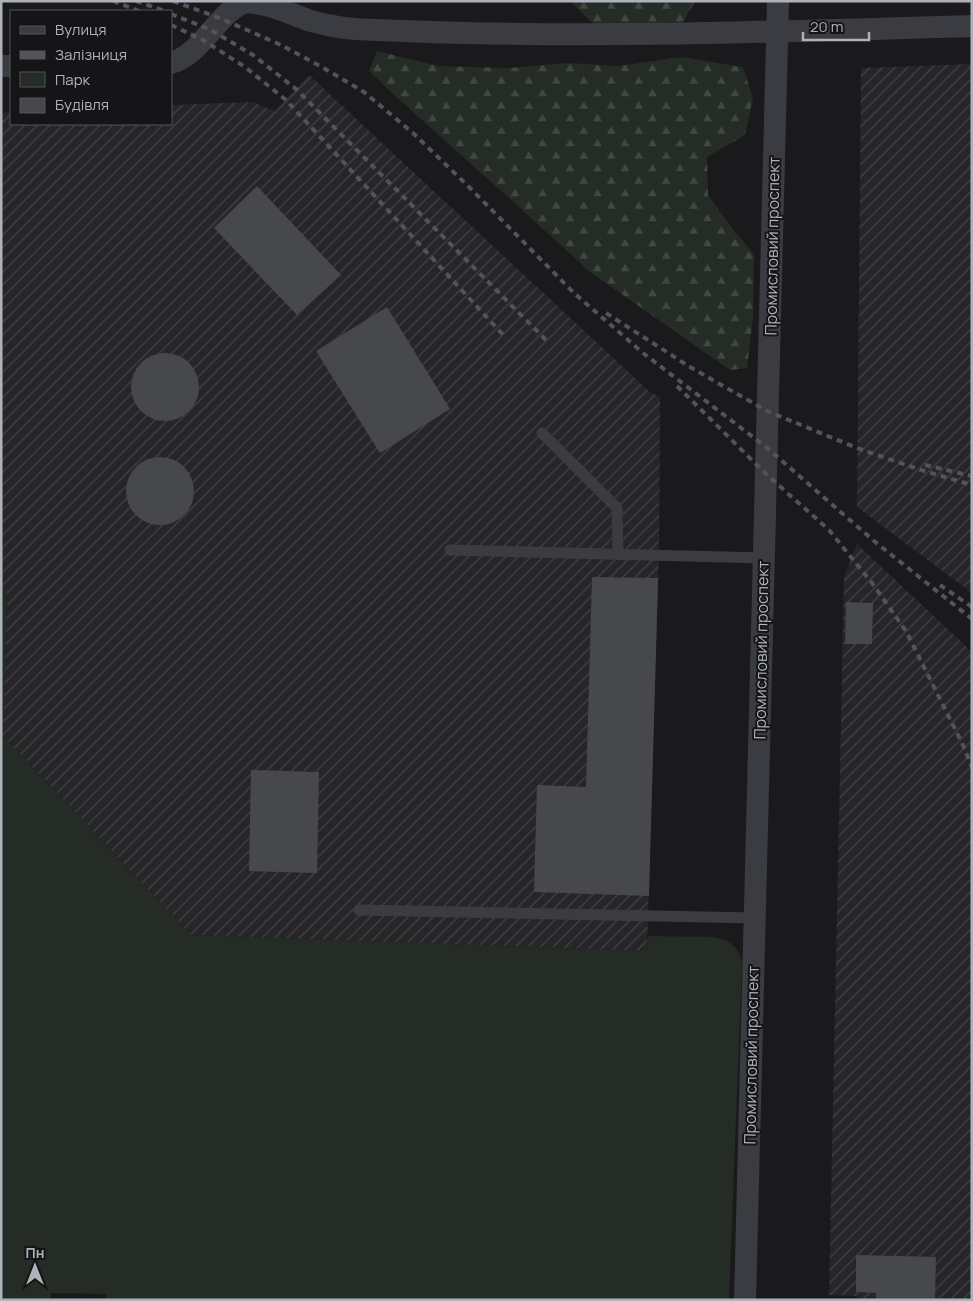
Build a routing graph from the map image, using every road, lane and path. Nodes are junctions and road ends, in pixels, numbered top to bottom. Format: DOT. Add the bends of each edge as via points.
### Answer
graph roads {
  1 [pos="778,1"];
  2 [pos="259,2"];
  3 [pos="972,26"];
  4 [pos="777,32"];
  5 [pos="172,63"];
  6 [pos="542,434"];
  7 [pos="450,550"];
  8 [pos="618,554"];
  9 [pos="764,558"];
  10 [pos="359,910"];
  11 [pos="754,918"];
  12 [pos="745,1300"];
  1 -- 4 [label="street, Промисловий проспект"];
  2 -- 4 [label="street" via="312,21 361,30 545,35"];
  2 -- 5 [label="street" via="245,2 231,9 203,40"];
  3 -- 4 [label="street"];
  4 -- 9 [label="street, Промисловий проспект"];
  6 -- 8 [label="lane" via="617,508"];
  7 -- 8 [label="lane"];
  8 -- 9 [label="lane"];
  9 -- 11 [label="street, Промисловий проспект"];
  10 -- 11 [label="lane"];
  11 -- 12 [label="street, Промисловий проспект"];
}
